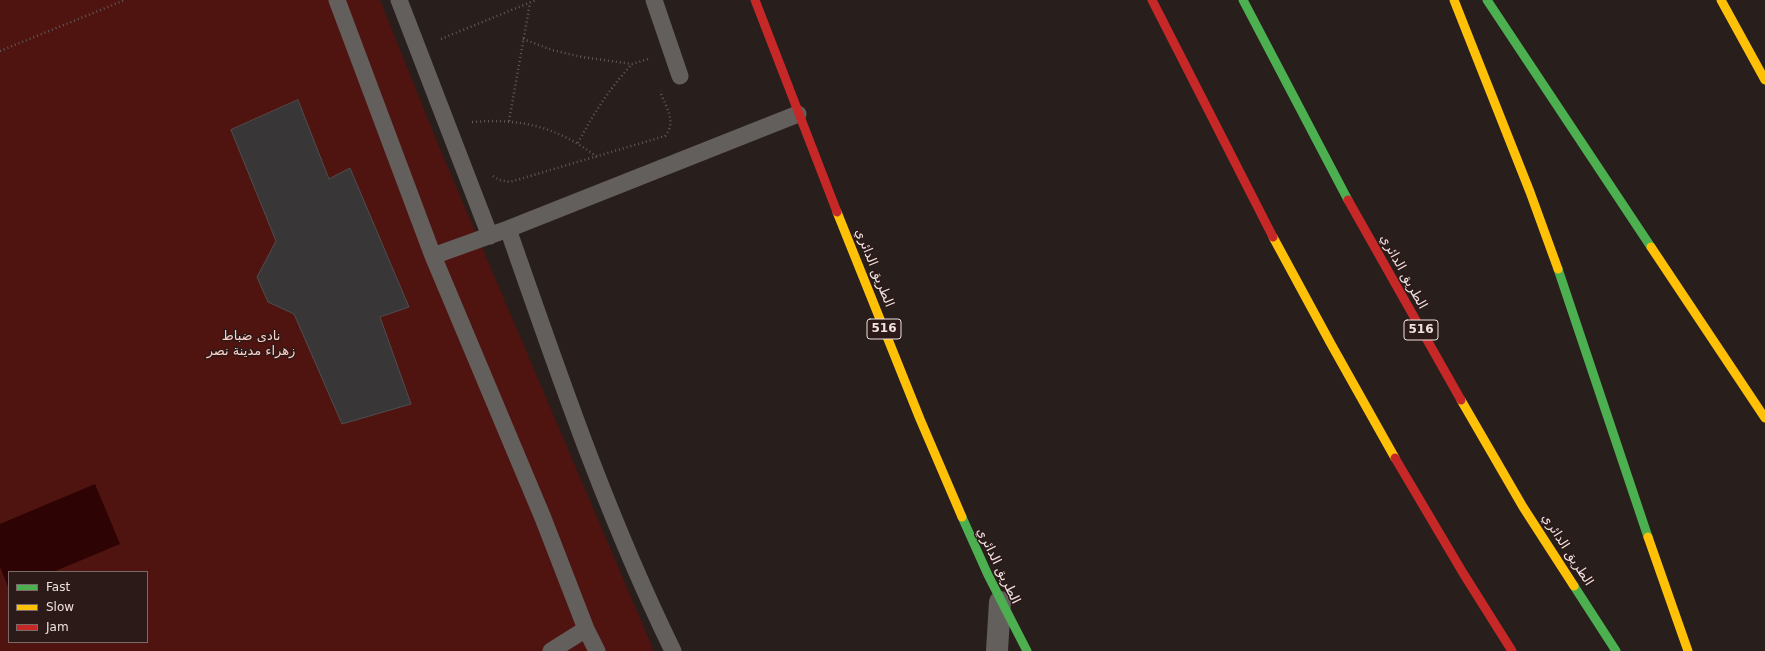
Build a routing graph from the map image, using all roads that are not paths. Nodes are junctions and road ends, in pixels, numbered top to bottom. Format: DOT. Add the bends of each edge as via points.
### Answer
graph roads {
  1 [pos="337,0"];
  2 [pos="399,0"];
  3 [pos="654,0"];
  4 [pos="755,0"];
  5 [pos="1152,0"];
  6 [pos="1243,0"];
  7 [pos="1454,0"];
  8 [pos="1487,0"];
  9 [pos="1721,0"];
  10 [pos="680,76"];
  11 [pos="1765,80"];
  12 [pos="798,114"];
  13 [pos="508,229"];
  14 [pos="490,236"];
  15 [pos="433,256"];
  16 [pos="1765,418"];
  17 [pos="1000,602"];
  18 [pos="586,629"];
  19 [pos="551,651"];
  20 [pos="597,651"];
  21 [pos="673,651"];
  22 [pos="997,651"];
  23 [pos="1027,651"];
  24 [pos="1512,651"];
  25 [pos="1616,651"];
  26 [pos="1688,651"];
  1 -- 15 [label="lane"];
  2 -- 14 [label="lane"];
  3 -- 10 [label="lane"];
  4 -- 12 [label="highway, الطريق الدائري / 516"];
  5 -- 24 [label="highway" via="1291,271 1447,546"];
  6 -- 25 [label="highway, الطريق الدائري / 516" via="1347,198 1434,354 1524,507"];
  7 -- 26 [label="highway" via="1563,283"];
  8 -- 16 [label="highway"];
  9 -- 11 [label="highway"];
  12 -- 13 [label="lane"];
  12 -- 17 [label="highway, الطريق الدائري / 516" via="962,520"];
  13 -- 14 [label="lane"];
  13 -- 21 [label="lane" via="598,483"];
  14 -- 15 [label="lane"];
  15 -- 18 [label="lane" via="543,518"];
  17 -- 22 [label="street"];
  17 -- 23 [label="highway, الطريق الدائري / 516"];
  18 -- 19 [label="lane"];
  18 -- 20 [label="lane"];
}
